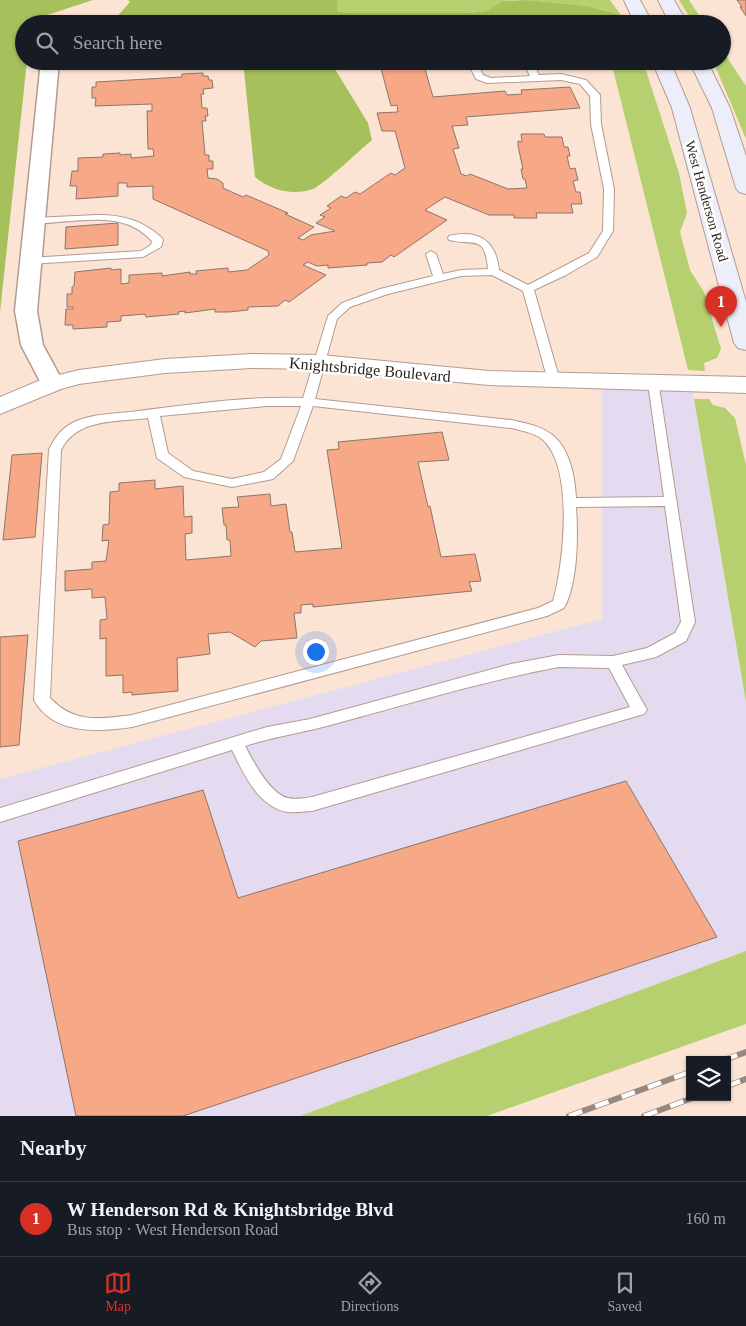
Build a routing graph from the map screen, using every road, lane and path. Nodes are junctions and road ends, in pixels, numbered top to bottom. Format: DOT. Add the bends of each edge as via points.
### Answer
graph roads {
  1 [pos="632,0"];
  2 [pos="666,0"];
  3 [pos="640,15"];
  4 [pos="674,15"];
  5 [pos="48,70"];
  6 [pos="475,70"];
  7 [pos="532,70"];
  8 [pos="665,70"];
  9 [pos="702,70"];
  10 [pos="536,78"];
  11 [pos="746,188"];
  12 [pos="33,221"];
  13 [pos="453,238"];
  14 [pos="431,254"];
  15 [pos="29,260"];
  16 [pos="494,272"];
  17 [pos="439,278"];
  18 [pos="528,289"];
  19 [pos="746,343"];
  20 [pos="321,362"];
  21 [pos="554,381"];
  22 [pos="654,383"];
  23 [pos="52,384"];
  24 [pos="746,385"];
  25 [pos="308,402"];
  26 [pos="0,406"];
  27 [pos="153,413"];
  28 [pos="671,501"];
  29 [pos="571,504"];
  30 [pos="612,662"];
  31 [pos="236,743"];
  32 [pos="0,815"];
  1 -- 3 [label="main road"];
  2 -- 4 [label="main road"];
  5 -- 12 [label="street"];
  6 -- 10 [label="lane" via="478,77 490,81"];
  7 -- 10 [label="lane"];
  8 -- 19 [label="main road, West Henderson Road" via="681,108"];
  9 -- 11 [label="main road" via="721,108"];
  10 -- 18 [label="lane" via="562,77 583,82 595,95 596,124 609,189 608,231 593,255"];
  12 -- 15 [label="street"];
  12 -- 15 [label="lane" via="128,220 158,240 156,247 143,254"];
  13 -- 16 [label="lane" via="471,237 484,242 492,253"];
  14 -- 17 [label="lane"];
  15 -- 23 [label="street" via="26,311 32,345"];
  16 -- 17 [label="lane" via="461,273"];
  16 -- 18 [label="lane"];
  17 -- 20 [label="lane" via="346,305 332,318"];
  18 -- 21 [label="lane"];
  20 -- 21 [label="street, Knightsbridge Boulevard"];
  20 -- 23 [label="street, Knightsbridge Boulevard" via="252,361 174,366 79,377"];
  20 -- 25 [label="lane"];
  21 -- 22 [label="street, Knightsbridge Boulevard"];
  22 -- 24 [label="street, Knightsbridge Boulevard"];
  22 -- 28 [label="lane"];
  23 -- 26 [label="street, Knightsbridge Boulevard"];
  25 -- 27 [label="lane" via="286,401"];
  25 -- 27 [label="lane" via="287,461 268,476 232,483 189,474 162,455"];
  25 -- 29 [label="lane" via="511,424 536,430 551,440 562,458"];
  27 -- 29 [label="lane" via="86,422 60,438 55,450 42,700 53,713 76,724 132,721 542,612 558,604 565,588"];
  28 -- 29 [label="lane"];
  28 -- 30 [label="lane" via="688,622 681,637 651,654"];
  30 -- 31 [label="lane" via="559,661 511,670"];
  30 -- 31 [label="lane" via="639,710 312,804 286,805 271,796 255,779"];
  31 -- 32 [label="lane"];
}
